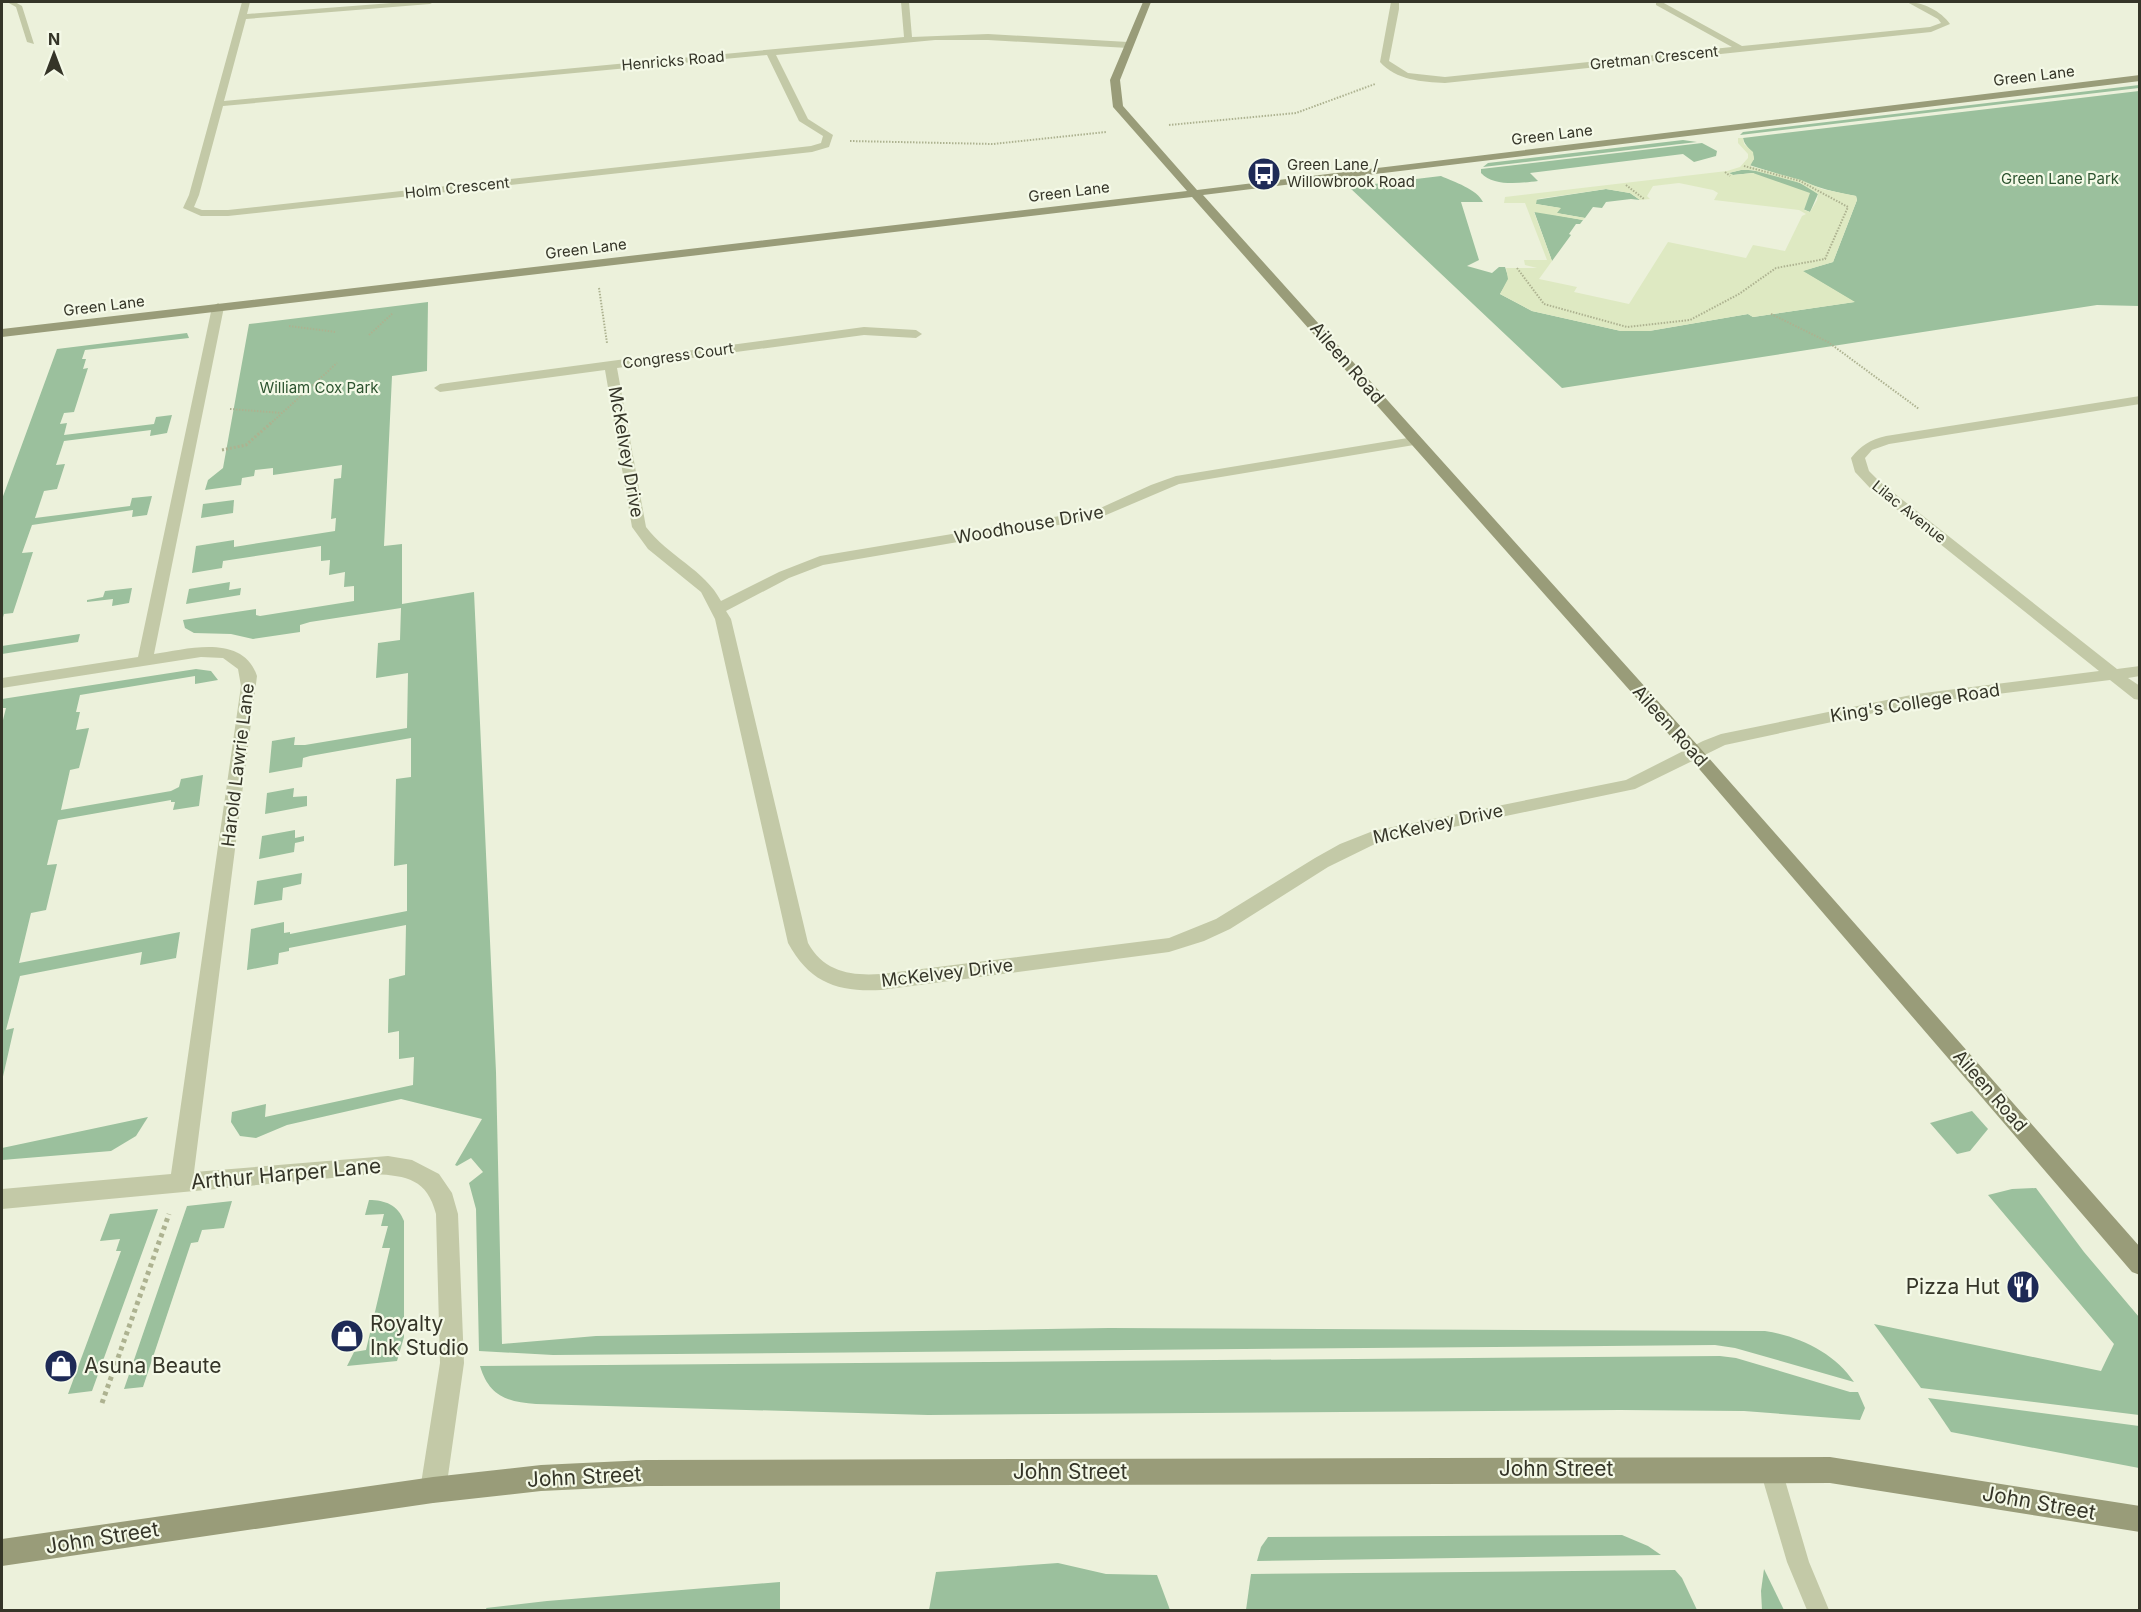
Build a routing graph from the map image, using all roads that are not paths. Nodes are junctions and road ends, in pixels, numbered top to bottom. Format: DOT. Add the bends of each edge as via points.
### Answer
graph roads {
  1 [pos="10,2"];
  2 [pos="246,2"];
  3 [pos="430,2"];
  4 [pos="905,2"];
  5 [pos="1147,2"];
  6 [pos="1395,2"];
  7 [pos="1911,2"];
  8 [pos="1659,3"];
  9 [pos="242,17"];
  10 [pos="908,39"];
  11 [pos="31,42"];
  12 [pos="1128,45"];
  13 [pos="1741,49"];
  14 [pos="770,52"];
  15 [pos="2139,78"];
  16 [pos="219,104"];
  17 [pos="1193,193"];
  18 [pos="218,307"];
  19 [pos="2,333"];
  20 [pos="916,334"];
  21 [pos="610,365"];
  22 [pos="440,388"];
  23 [pos="2139,400"];
  24 [pos="1414,441"];
  25 [pos="718,609"];
  26 [pos="145,660"];
  27 [pos="2139,671"];
  28 [pos="2113,674"];
  29 [pos="2,683"];
  30 [pos="2139,695"];
  31 [pos="1694,752"];
  32 [pos="181,1183"];
  33 [pos="2,1200"];
  34 [pos="2139,1265"];
  35 [pos="1771,1470"];
  36 [pos="433,1490"];
  37 [pos="2139,1519"];
  38 [pos="2,1553"];
  39 [pos="1818,1611"];
  1 -- 11 [label="lane" via="19,6"];
  2 -- 9 [label="street, Holm Crescent"];
  3 -- 9 [label="street"];
  4 -- 10 [label="street"];
  5 -- 12 [label="street, Aileen Road"];
  6 -- 13 [label="street, Gretman Crescent" via="1384,62 1397,71 1424,78 1455,79"];
  7 -- 13 [label="street, Gretman Crescent" via="1941,17 1946,24 1931,29"];
  8 -- 13 [label="street"];
  9 -- 16 [label="street, Holm Crescent"];
  10 -- 12 [label="street, Henricks Road" via="988,37"];
  10 -- 14 [label="street, Henricks Road"];
  12 -- 17 [label="street, Aileen Road" via="1114,80 1118,107"];
  14 -- 16 [label="street, Henricks Road"];
  14 -- 16 [label="street, Holm Crescent" via="804,121 828,135 825,145 201,213 188,208"];
  15 -- 17 [label="street, Green Lane"];
  17 -- 18 [label="street, Green Lane"];
  17 -- 24 [label="street, Aileen Road"];
  18 -- 19 [label="street, Green Lane"];
  18 -- 26 [label="street"];
  20 -- 21 [label="street, Congress Court" via="864,331"];
  21 -- 22 [label="street, Congress Court"];
  21 -- 25 [label="street, McKelvey Drive" via="639,527 653,546 699,581"];
  23 -- 28 [label="street, Lilac Avenue" via="1886,440 1867,447 1858,458 1862,472 1875,485"];
  24 -- 25 [label="street, Woodhouse Drive" via="1176,480 1099,514 820,561"];
  24 -- 31 [label="street, Aileen Road"];
  25 -- 31 [label="street, McKelvey Drive" via="798,943 815,968 838,980 881,982 1189,940 1223,926 1336,853 1373,837 1629,785"];
  26 -- 29 [label="street, Harold Lawrie Lane"];
  26 -- 32 [label="street, Harold Lawrie Lane" via="221,653 244,663 250,680"];
  27 -- 28 [label="street, King's College Road"];
  28 -- 30 [label="street"];
  28 -- 31 [label="street, King's College Road" via="1890,704 1721,740"];
  31 -- 34 [label="street, Aileen Road"];
  32 -- 33 [label="street, Arthur Harper Lane"];
  32 -- 36 [label="street, Arthur Harper Lane" via="390,1165 419,1172 440,1189 447,1214 452,1363"];
  35 -- 36 [label="street, John Street" via="646,1473 541,1478"];
  35 -- 37 [label="street, John Street" via="1830,1470"];
  35 -- 39 [label="lane" via="1798,1562"];
  36 -- 38 [label="street, John Street"];
}
